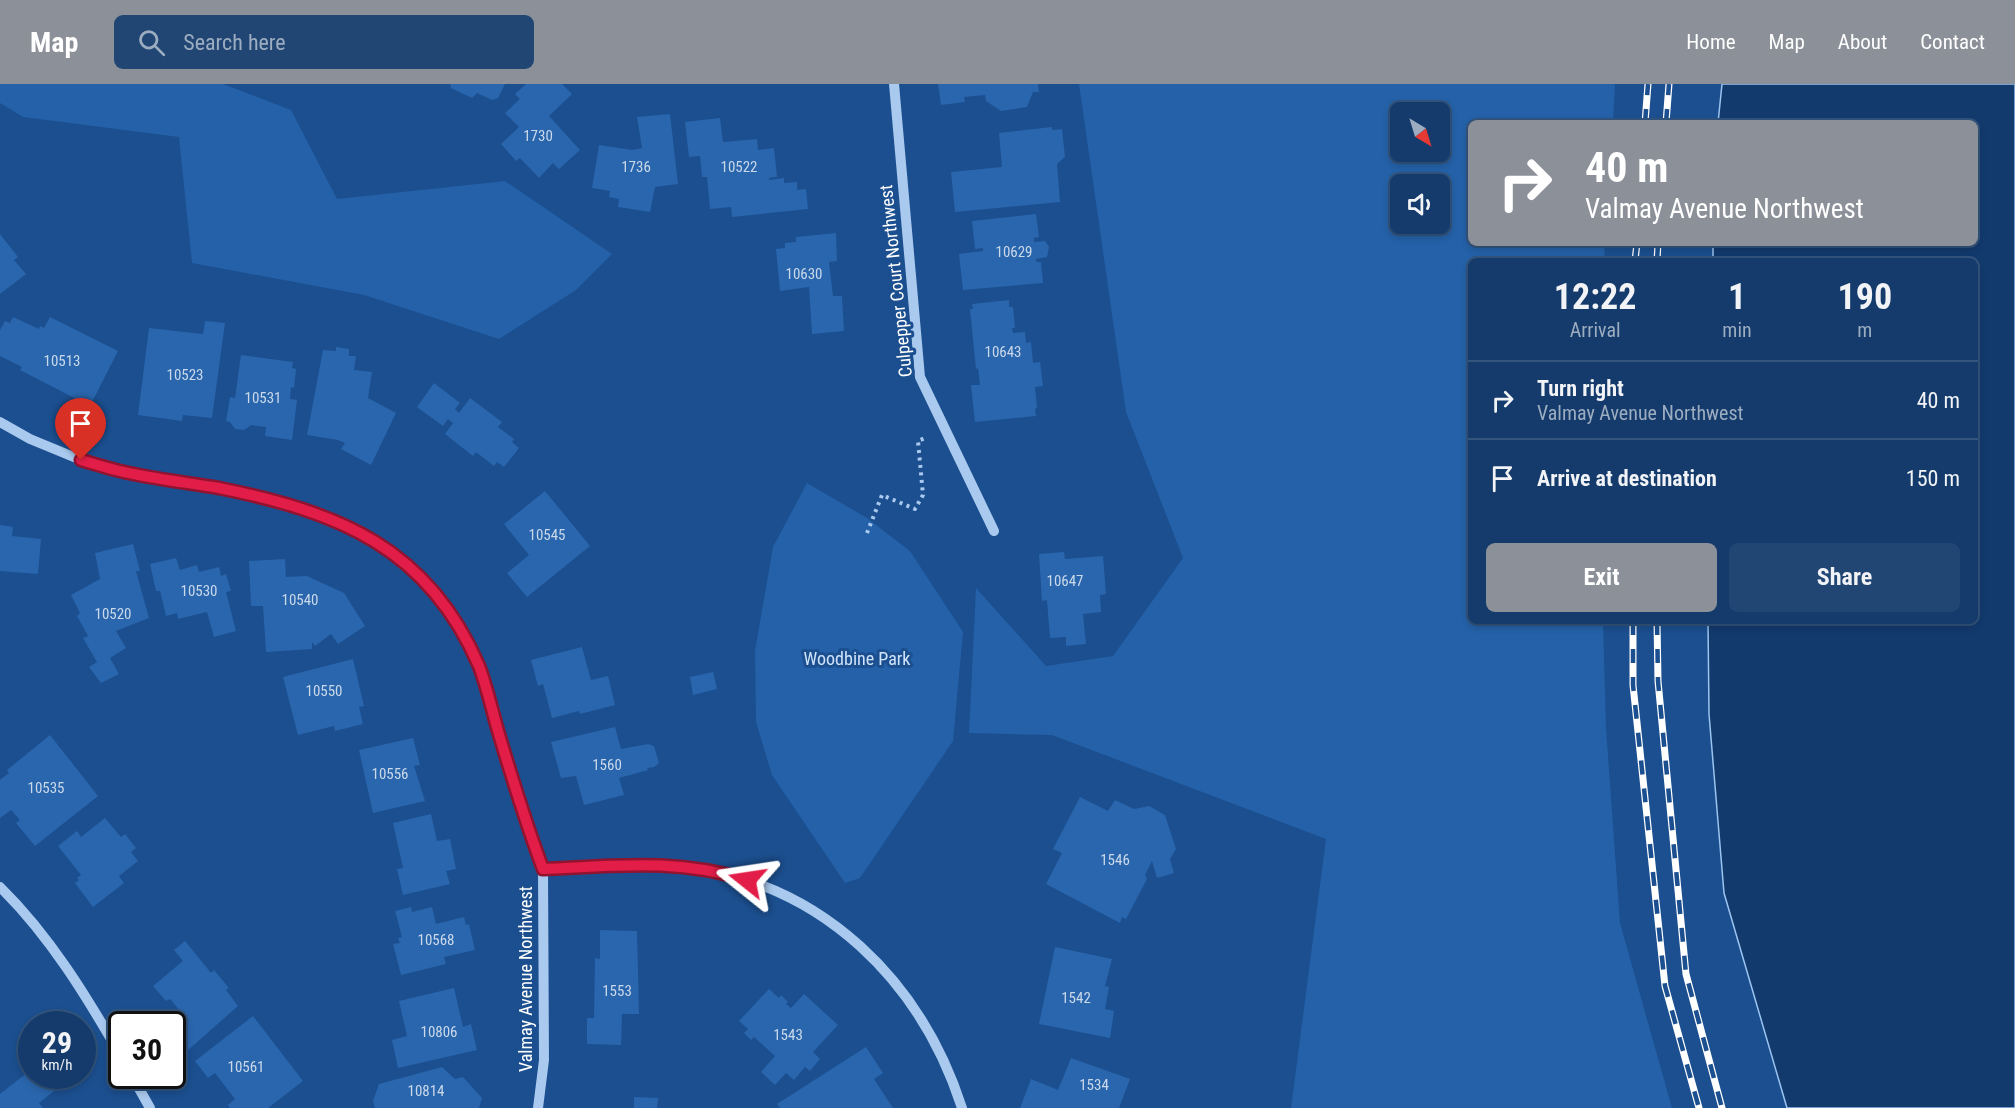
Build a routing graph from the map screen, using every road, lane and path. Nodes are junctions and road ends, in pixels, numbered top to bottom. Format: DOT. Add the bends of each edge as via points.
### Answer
graph roads {
  1 [pos="894,84"];
  2 [pos="0,422"];
  3 [pos="944,428"];
  4 [pos="994,531"];
  5 [pos="867,533"];
  6 [pos="543,869"];
  7 [pos="0,887"];
  8 [pos="108,1034"];
  9 [pos="139,1089"];
  10 [pos="150,1108"];
  11 [pos="538,1108"];
  12 [pos="962,1108"];
  1 -- 3 [label="street, Culpepper Court Northwest" via="920,377"];
  2 -- 6 [label="street, Valmay Avenue Northwest" via="81,460 133,474 219,488 326,517 389,551 417,573 440,597 480,668"];
  3 -- 4 [label="street, Culpepper Court Northwest"];
  3 -- 5 [label="path" via="918,441 923,495 915,509 882,495"];
  6 -- 11 [label="street, Valmay Avenue Northwest" via="544,1060"];
  6 -- 12 [label="street" via="647,864 688,867 727,874 800,902 862,947 906,994 944,1064"];
  7 -- 8 [label="street" via="40,930"];
  9 -- 10 [label="street"];
}
